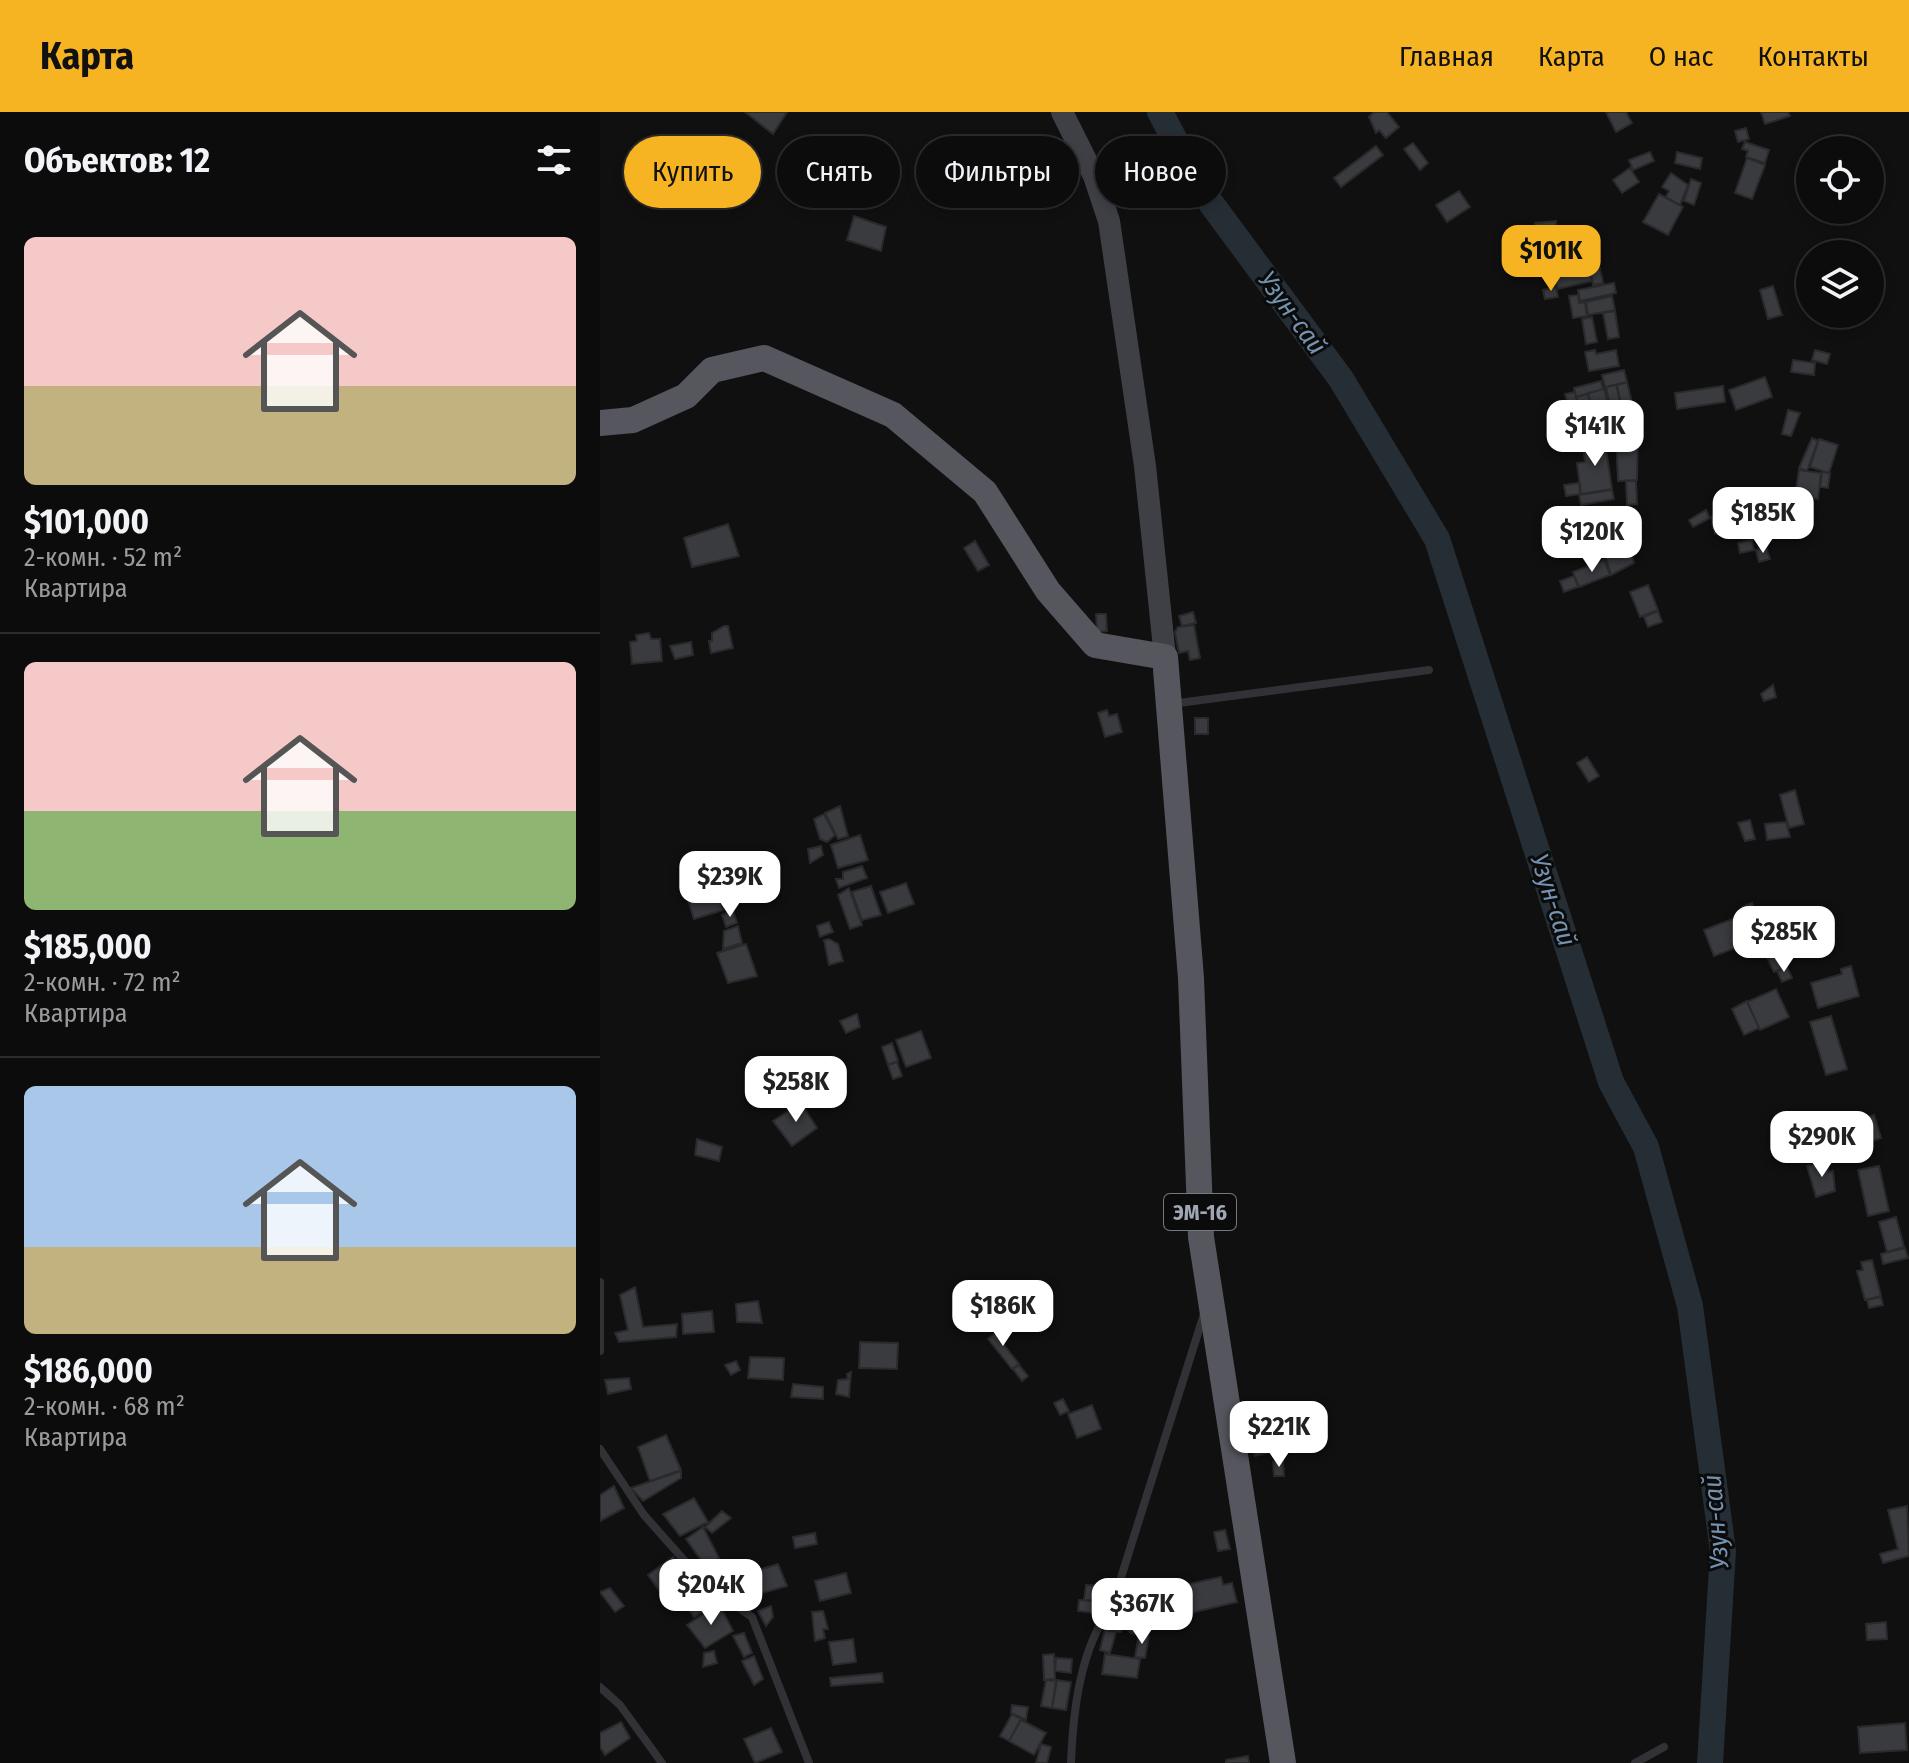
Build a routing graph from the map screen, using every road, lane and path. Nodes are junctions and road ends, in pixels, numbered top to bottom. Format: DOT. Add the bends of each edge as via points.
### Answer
graph roads {
  1 [pos="1062,112"];
  2 [pos="600,423"];
  3 [pos="1165,657"];
  4 [pos="1429,670"];
  5 [pos="1170,704"];
  6 [pos="600,1282"];
  7 [pos="1210,1297"];
  8 [pos="600,1351"];
  9 [pos="600,1449"];
  10 [pos="600,1687"];
  11 [pos="1664,1747"];
  12 [pos="662,1763"];
  13 [pos="809,1763"];
  14 [pos="1071,1763"];
  15 [pos="1283,1763"];
  16 [pos="1635,1763"];
  1 -- 3 [label="main road, ЭМ-16" via="1094,176 1109,221 1145,466"];
  2 -- 3 [label="highway" via="633,420 686,396 712,370 764,358 893,415 985,492 1048,591 1095,645"];
  3 -- 5 [label="highway, ЭМ-16"];
  4 -- 5 [label="lane"];
  5 -- 7 [label="highway, ЭМ-16" via="1191,978 1201,1237"];
  6 -- 8 [label="lane"];
  7 -- 14 [label="lane" via="1112,1606 1098,1624 1073,1711"];
  7 -- 15 [label="highway, ЭМ-16"];
  9 -- 13 [label="lane" via="644,1515 707,1586 752,1617"];
  10 -- 12 [label="lane" via="620,1705"];
  11 -- 16 [label="lane"];
}
